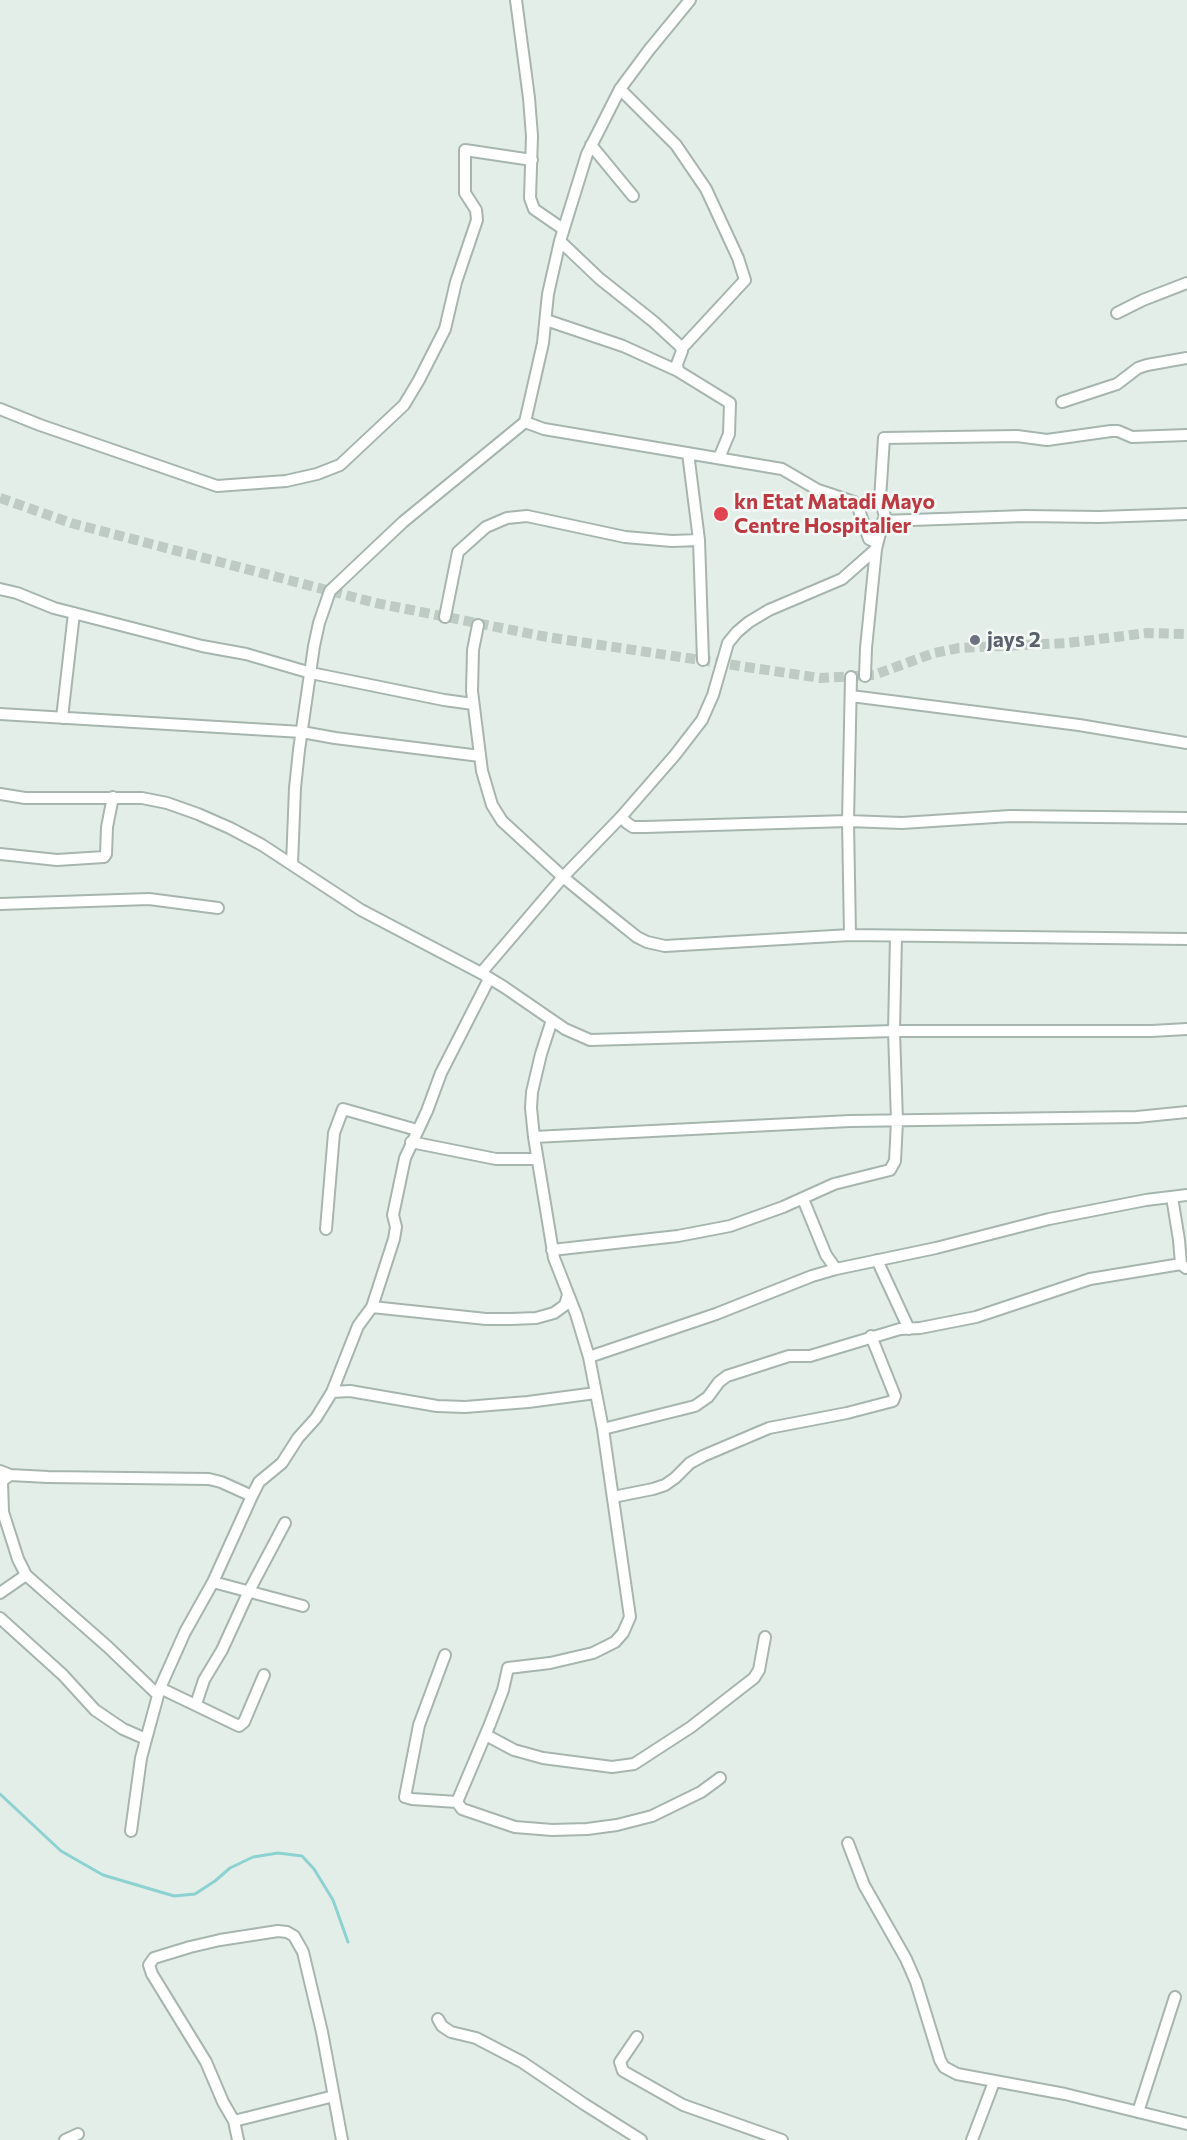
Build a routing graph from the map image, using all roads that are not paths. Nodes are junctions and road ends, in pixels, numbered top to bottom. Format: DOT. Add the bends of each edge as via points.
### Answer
graph roads {
  1 [pos="516,0"];
  2 [pos="690,0"];
  3 [pos="620,89"];
  4 [pos="591,145"];
  5 [pos="532,160"];
  6 [pos="633,196"];
  7 [pos="563,229"];
  8 [pos="560,241"];
  9 [pos="1187,283"];
  10 [pos="1117,313"];
  11 [pos="546,320"];
  12 [pos="682,348"];
  13 [pos="1187,358"];
  14 [pos="678,371"];
  15 [pos="1062,402"];
  16 [pos="0,409"];
  17 [pos="525,422"];
  18 [pos="1187,435"];
  19 [pos="688,453"];
  20 [pos="718,458"];
  21 [pos="1187,514"];
  22 [pos="886,520"];
  23 [pos="699,540"];
  24 [pos="877,546"];
  25 [pos="0,589"];
  26 [pos="74,613"];
  27 [pos="445,617"];
  28 [pos="478,625"];
  29 [pos="703,660"];
  30 [pos="310,673"];
  31 [pos="865,676"];
  32 [pos="852,677"];
  33 [pos="851,696"];
  34 [pos="473,704"];
  35 [pos="0,714"];
  36 [pos="62,718"];
  37 [pos="302,732"];
  38 [pos="1187,743"];
  39 [pos="480,756"];
  40 [pos="0,794"];
  41 [pos="112,797"];
  42 [pos="621,817"];
  43 [pos="1187,818"];
  44 [pos="848,821"];
  45 [pos="0,854"];
  46 [pos="292,864"];
  47 [pos="563,877"];
  48 [pos="0,904"];
  49 [pos="218,908"];
  50 [pos="850,934"];
  51 [pos="896,936"];
  52 [pos="1187,939"];
  53 [pos="485,976"];
  54 [pos="552,1020"];
  55 [pos="1187,1029"];
  56 [pos="894,1031"];
  57 [pos="1187,1112"];
  58 [pos="897,1121"];
  59 [pos="417,1130"];
  60 [pos="534,1137"];
  61 [pos="411,1142"];
  62 [pos="537,1159"];
  63 [pos="1187,1195"];
  64 [pos="1172,1197"];
  65 [pos="803,1199"];
  66 [pos="326,1229"];
  67 [pos="552,1250"];
  68 [pos="877,1260"];
  69 [pos="1184,1266"];
  70 [pos="836,1269"];
  71 [pos="568,1295"];
  72 [pos="372,1307"];
  73 [pos="909,1329"];
  74 [pos="871,1336"];
  75 [pos="589,1357"];
  76 [pos="332,1392"];
  77 [pos="596,1393"];
  78 [pos="603,1429"];
  79 [pos="5,1473"];
  80 [pos="252,1496"];
  81 [pos="614,1497"];
  82 [pos="285,1523"];
  83 [pos="26,1575"];
  84 [pos="213,1582"];
  85 [pos="249,1592"];
  86 [pos="0,1593"];
  87 [pos="303,1606"];
  88 [pos="0,1618"];
  89 [pos="765,1637"];
  90 [pos="445,1655"];
  91 [pos="264,1676"];
  92 [pos="159,1692"];
  93 [pos="196,1704"];
  94 [pos="486,1734"];
  95 [pos="146,1739"];
  96 [pos="720,1778"];
  97 [pos="457,1802"];
  98 [pos="131,1831"];
  99 [pos="848,1843"];
  100 [pos="1175,1997"];
  101 [pos="438,2019"];
  102 [pos="637,2037"];
  103 [pos="994,2082"];
  104 [pos="334,2096"];
  105 [pos="1138,2112"];
  106 [pos="234,2121"];
  107 [pos="1187,2124"];
  108 [pos="78,2134"];
  109 [pos="65,2140"];
  110 [pos="238,2140"];
  111 [pos="342,2140"];
  112 [pos="641,2140"];
  113 [pos="782,2140"];
  114 [pos="972,2140"];
  1 -- 5 [label="street" via="529,98"];
  2 -- 3 [label="street"];
  3 -- 4 [label="street"];
  3 -- 12 [label="street" via="676,145 706,189 745,280"];
  4 -- 6 [label="street"];
  4 -- 7 [label="street"];
  5 -- 7 [label="street" via="530,198 534,209"];
  5 -- 16 [label="street" via="465,150 465,193 476,210 477,220 445,329 404,405 340,465 286,481 218,486"];
  7 -- 8 [label="street"];
  8 -- 11 [label="street"];
  8 -- 12 [label="street"];
  9 -- 10 [label="street"];
  11 -- 14 [label="street" via="623,346"];
  11 -- 17 [label="street"];
  12 -- 14 [label="street"];
  13 -- 15 [label="street" via="1138,368 1118,384"];
  14 -- 20 [label="street" via="730,403 729,434"];
  17 -- 19 [label="street" via="544,429"];
  17 -- 30 [label="street" via="403,522 330,591 319,623"];
  18 -- 22 [label="street" via="1132,437 1111,431 1047,440 1017,436 884,438 880,499"];
  19 -- 20 [label="street"];
  19 -- 23 [label="street"];
  20 -- 24 [label="street" via="776,466 818,490 854,502 869,539"];
  21 -- 22 [label="street"];
  22 -- 24 [label="street"];
  23 -- 27 [label="street" via="625,537 527,516 507,518 486,527 458,552"];
  23 -- 29 [label="street"];
  24 -- 31 [label="street"];
  24 -- 42 [label="street" via="842,579 769,610 737,632 728,643 702,720"];
  25 -- 26 [label="street"];
  26 -- 30 [label="street"];
  26 -- 36 [label="street"];
  28 -- 34 [label="street" via="471,671"];
  30 -- 34 [label="street"];
  30 -- 37 [label="street"];
  32 -- 33 [label="street"];
  33 -- 38 [label="street"];
  33 -- 44 [label="street"];
  34 -- 39 [label="street"];
  35 -- 36 [label="street"];
  36 -- 37 [label="street"];
  37 -- 39 [label="street"];
  37 -- 46 [label="street"];
  39 -- 47 [label="street" via="486,789 502,821"];
  40 -- 41 [label="street" via="25,798"];
  41 -- 45 [label="street" via="104,857 57,860"];
  41 -- 46 [label="street" via="142,798 198,814"];
  42 -- 44 [label="street" via="633,827"];
  42 -- 47 [label="street"];
  43 -- 44 [label="street" via="1010,816 902,823"];
  44 -- 50 [label="street"];
  46 -- 53 [label="street" via="362,910"];
  47 -- 50 [label="street" via="637,937 665,946"];
  47 -- 53 [label="street"];
  48 -- 49 [label="street" via="149,899"];
  50 -- 51 [label="street"];
  51 -- 52 [label="street"];
  51 -- 56 [label="street"];
  53 -- 54 [label="street"];
  53 -- 59 [label="street"];
  54 -- 56 [label="street" via="582,1038 603,1041"];
  54 -- 60 [label="street" via="532,1092"];
  55 -- 56 [label="street"];
  56 -- 58 [label="street"];
  57 -- 58 [label="street" via="1137,1118"];
  58 -- 60 [label="street"];
  58 -- 65 [label="street" via="895,1161 890,1170 834,1184"];
  59 -- 61 [label="street"];
  59 -- 66 [label="street" via="343,1109 334,1133"];
  60 -- 62 [label="street"];
  61 -- 62 [label="street" via="496,1159"];
  61 -- 72 [label="street" via="393,1215 394,1239"];
  62 -- 67 [label="street"];
  63 -- 64 [label="street"];
  64 -- 68 [label="street" via="1049,1219"];
  64 -- 69 [label="street"];
  65 -- 67 [label="street" via="751,1220 707,1231"];
  65 -- 70 [label="street" via="826,1255"];
  67 -- 71 [label="street"];
  68 -- 70 [label="street"];
  68 -- 73 [label="street"];
  69 -- 73 [label="street" via="1090,1279 976,1317"];
  70 -- 75 [label="street"];
  71 -- 72 [label="street" via="565,1305 554,1313 536,1318 486,1319"];
  71 -- 75 [label="street"];
  72 -- 76 [label="street" via="358,1326"];
  73 -- 74 [label="street"];
  74 -- 78 [label="street" via="810,1356 789,1356 735,1373 719,1382 695,1406"];
  74 -- 81 [label="street" via="895,1396 893,1401 769,1428 690,1463 665,1485"];
  75 -- 77 [label="street"];
  76 -- 77 [label="street" via="350,1391 465,1407"];
  76 -- 80 [label="street" via="282,1463 259,1482"];
  77 -- 78 [label="street"];
  78 -- 81 [label="street"];
  79 -- 80 [label="street" via="209,1479"];
  79 -- 83 [label="street" via="3,1512"];
  80 -- 84 [label="street"];
  81 -- 94 [label="street" via="630,1606 623,1634 593,1653 508,1668"];
  82 -- 85 [label="street"];
  83 -- 86 [label="street"];
  83 -- 92 [label="street"];
  84 -- 85 [label="street"];
  84 -- 92 [label="street"];
  85 -- 87 [label="street"];
  85 -- 93 [label="street" via="204,1680"];
  88 -- 95 [label="street" via="95,1710"];
  89 -- 94 [label="street" via="754,1678 691,1727 634,1764 612,1767 543,1758 514,1750"];
  90 -- 97 [label="street" via="419,1725 405,1797"];
  91 -- 93 [label="street" via="239,1726"];
  92 -- 93 [label="street"];
  92 -- 95 [label="street"];
  94 -- 97 [label="street"];
  95 -- 98 [label="street"];
  96 -- 97 [label="street" via="652,1816 587,1829 515,1827 462,1809"];
  99 -- 103 [label="street" via="864,1885 916,1982 944,2067"];
  100 -- 105 [label="street"];
  101 -- 112 [label="street" via="451,2032 476,2038 530,2067"];
  102 -- 113 [label="street" via="620,2062 623,2071 683,2105"];
  103 -- 105 [label="street"];
  103 -- 114 [label="street"];
  104 -- 106 [label="street"];
  104 -- 106 [label="street" via="303,1952 294,1936 278,1931 243,1936 154,1958 149,1965 152,1974 206,2062"];
  104 -- 111 [label="street"];
  105 -- 107 [label="street"];
  106 -- 110 [label="street"];
  108 -- 109 [label="street"];
}
